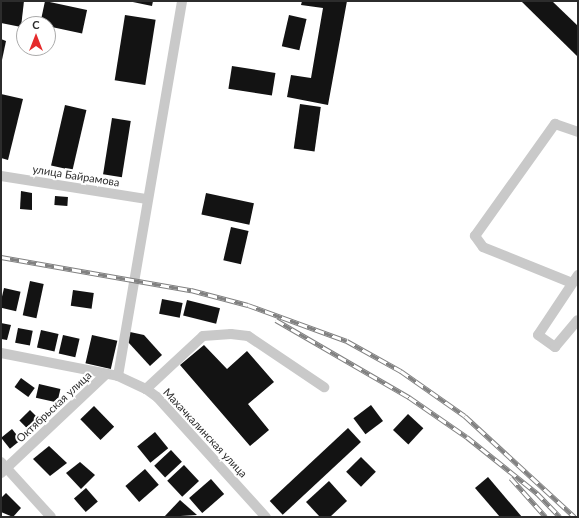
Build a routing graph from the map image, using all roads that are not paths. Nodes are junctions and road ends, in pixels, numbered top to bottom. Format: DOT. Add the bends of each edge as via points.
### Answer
graph roads {
  1 [pos="182,1"];
  2 [pos="578,132"];
  3 [pos="1,176"];
  4 [pos="147,199"];
  5 [pos="575,279"];
  6 [pos="578,320"];
  7 [pos="1,353"];
  8 [pos="106,374"];
  9 [pos="118,376"];
  10 [pos="324,387"];
  11 [pos="146,390"];
  12 [pos="3,468"];
  13 [pos="51,517"];
  14 [pos="266,517"];
  1 -- 4 [label="street"];
  2 -- 5 [label="street" via="555,124 475,236 483,247"];
  3 -- 4 [label="street, улица Байрамова"];
  4 -- 9 [label="street"];
  5 -- 6 [label="street" via="538,335 555,347"];
  7 -- 8 [label="street, Махачкалинская улица"];
  8 -- 9 [label="street, Махачкалинская улица"];
  8 -- 12 [label="street, Октябрьская улица"];
  9 -- 11 [label="street, Махачкалинская улица"];
  10 -- 11 [label="street" via="248,336 231,334 203,336"];
  11 -- 14 [label="street, Махачкалинская улица" via="157,396"];
  12 -- 13 [label="street"];
}
